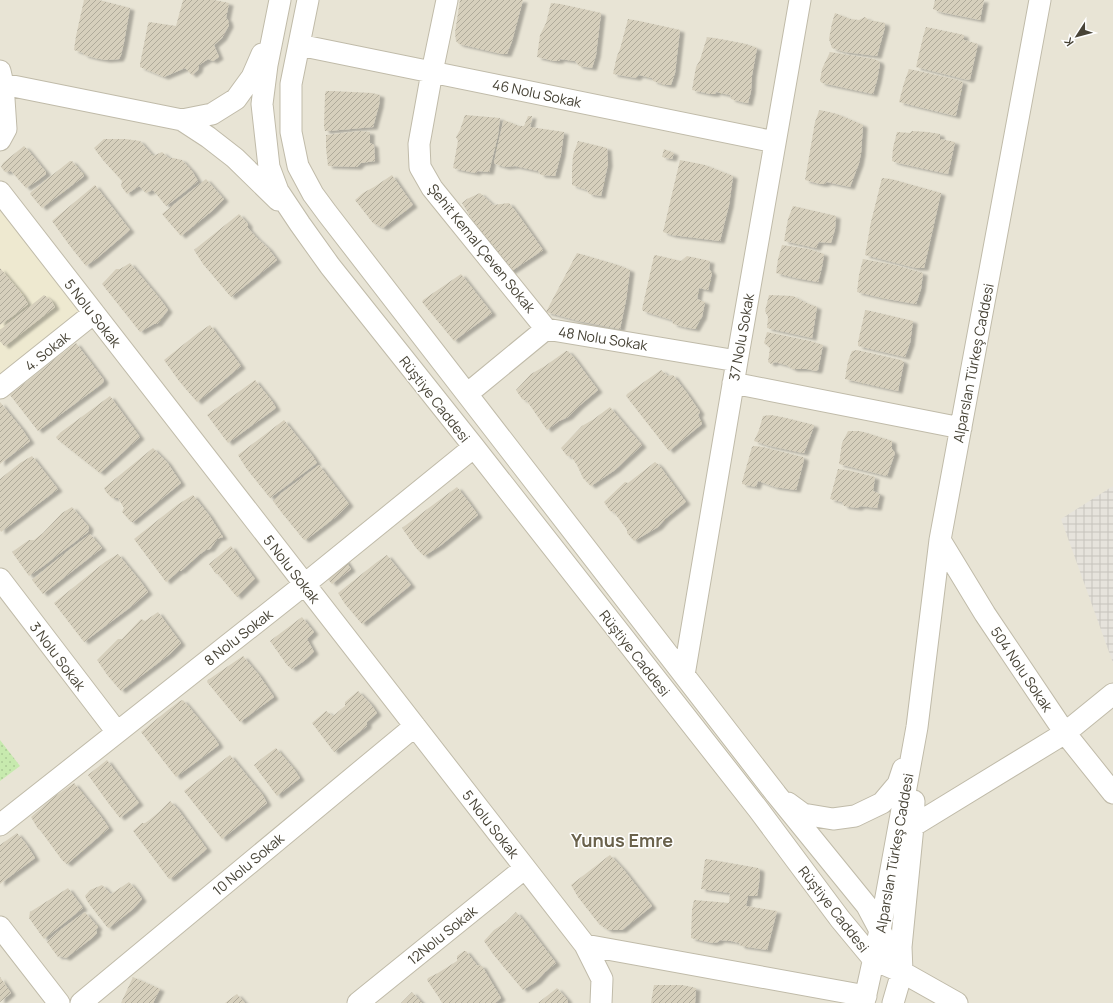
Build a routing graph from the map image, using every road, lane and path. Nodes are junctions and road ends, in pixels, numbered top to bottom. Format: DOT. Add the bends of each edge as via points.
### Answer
graph roads {
  1 [pos="280,0"];
  2 [pos="308,0"];
  3 [pos="447,0"];
  4 [pos="800,0"];
  5 [pos="1040,0"];
  6 [pos="275,26"];
  7 [pos="299,44"];
  8 [pos="432,72"];
  9 [pos="2,77"];
  10 [pos="182,120"];
  11 [pos="0,140"];
  12 [pos="775,142"];
  13 [pos="0,192"];
  14 [pos="300,224"];
  15 [pos="94,313"];
  16 [pos="546,329"];
  17 [pos="737,361"];
  18 [pos="733,383"];
  19 [pos="0,388"];
  20 [pos="467,394"];
  21 [pos="961,428"];
  22 [pos="474,447"];
  23 [pos="940,540"];
  24 [pos="0,579"];
  25 [pos="305,584"];
  26 [pos="684,675"];
  27 [pos="1113,694"];
  28 [pos="415,726"];
  29 [pos="916,727"];
  30 [pos="117,732"];
  31 [pos="1066,733"];
  32 [pos="1113,793"];
  33 [pos="776,794"];
  34 [pos="0,825"];
  35 [pos="913,826"];
  36 [pos="525,868"];
  37 [pos="0,928"];
  38 [pos="880,930"];
  39 [pos="585,945"];
  40 [pos="874,960"];
  41 [pos="902,972"];
  42 [pos="865,999"];
  43 [pos="59,1003"];
  44 [pos="81,1003"];
  45 [pos="358,1003"];
  46 [pos="601,1003"];
  47 [pos="893,1003"];
  48 [pos="957,1003"];
  1 -- 6 [label="street, Rüştiye Caddesi"];
  2 -- 7 [label="street, Rüştiye Caddesi"];
  3 -- 8 [label="street, Şehit Kemal Çeven Sokak"];
  4 -- 12 [label="street, 37 Nolu Sokak"];
  5 -- 21 [label="street, Alparslan Türkeş Caddesi"];
  6 -- 10 [label="street" via="252,77 236,99 212,114"];
  6 -- 14 [label="street, Rüştiye Caddesi" via="266,65 262,104 265,138 269,167 278,191"];
  7 -- 8 [label="street, 46 Nolu Sokak"];
  7 -- 20 [label="street, Rüştiye Caddesi" via="291,84 291,132 298,166 326,213"];
  8 -- 12 [label="street, 46 Nolu Sokak"];
  8 -- 16 [label="street, Şehit Kemal Çeven Sokak" via="419,144 420,167 432,188"];
  9 -- 10 [label="street"];
  9 -- 11 [label="street" via="6,129"];
  10 -- 14 [label="street" via="235,158"];
  12 -- 17 [label="street, 37 Nolu Sokak"];
  13 -- 15 [label="street, 5 Nolu Sokak"];
  14 -- 22 [label="street, Rüştiye Caddesi" via="330,266"];
  15 -- 19 [label="street, 4. Sokak"];
  15 -- 25 [label="street, 5 Nolu Sokak"];
  16 -- 17 [label="street, 48 Nolu Sokak"];
  16 -- 20 [label="street, 48 Nolu Sokak"];
  17 -- 18 [label="street, 37 Nolu Sokak"];
  18 -- 21 [label="street"];
  18 -- 26 [label="street, 37 Nolu Sokak"];
  20 -- 26 [label="street, Rüştiye Caddesi"];
  21 -- 23 [label="street, Alparslan Türkeş Caddesi"];
  22 -- 25 [label="street, 8 Nolu Sokak"];
  22 -- 40 [label="street, Rüştiye Caddesi"];
  23 -- 29 [label="street, Alparslan Türkeş Caddesi"];
  23 -- 31 [label="street, 504 Nolu Sokak" via="985,614"];
  24 -- 30 [label="street, 3 Nolu Sokak"];
  25 -- 28 [label="street, 5 Nolu Sokak"];
  25 -- 30 [label="street, 8 Nolu Sokak"];
  26 -- 33 [label="street, Rüştiye Caddesi"];
  27 -- 31 [label="street"];
  28 -- 36 [label="street, 5 Nolu Sokak"];
  28 -- 44 [label="street, 10 Nolu Sokak"];
  29 -- 33 [label="street" via="898,784 882,803 855,816 833,819 803,814"];
  29 -- 35 [label="street, Alparslan Türkeş Caddesi"];
  29 -- 38 [label="street, Alparslan Türkeş Caddesi"];
  30 -- 34 [label="street, 8 Nolu Sokak"];
  31 -- 32 [label="street, 504 Nolu Sokak"];
  31 -- 35 [label="street"];
  33 -- 38 [label="street, Rüştiye Caddesi" via="867,906"];
  35 -- 41 [label="street, Alparslan Türkeş Caddesi" via="901,946"];
  36 -- 39 [label="street, 5 Nolu Sokak"];
  36 -- 45 [label="street, 12Nolu Sokak"];
  37 -- 43 [label="street"];
  38 -- 40 [label="street, Alparslan Türkeş Caddesi"];
  38 -- 41 [label="street, Rüştiye Caddesi"];
  39 -- 42 [label="street"];
  39 -- 46 [label="street, 5 Nolu Sokak" via="602,979"];
  40 -- 41 [label="street, Rüştiye Caddesi"];
  40 -- 42 [label="street, Alparslan Türkeş Caddesi"];
  41 -- 47 [label="street, Alparslan Türkeş Caddesi"];
  41 -- 48 [label="street"];
}
